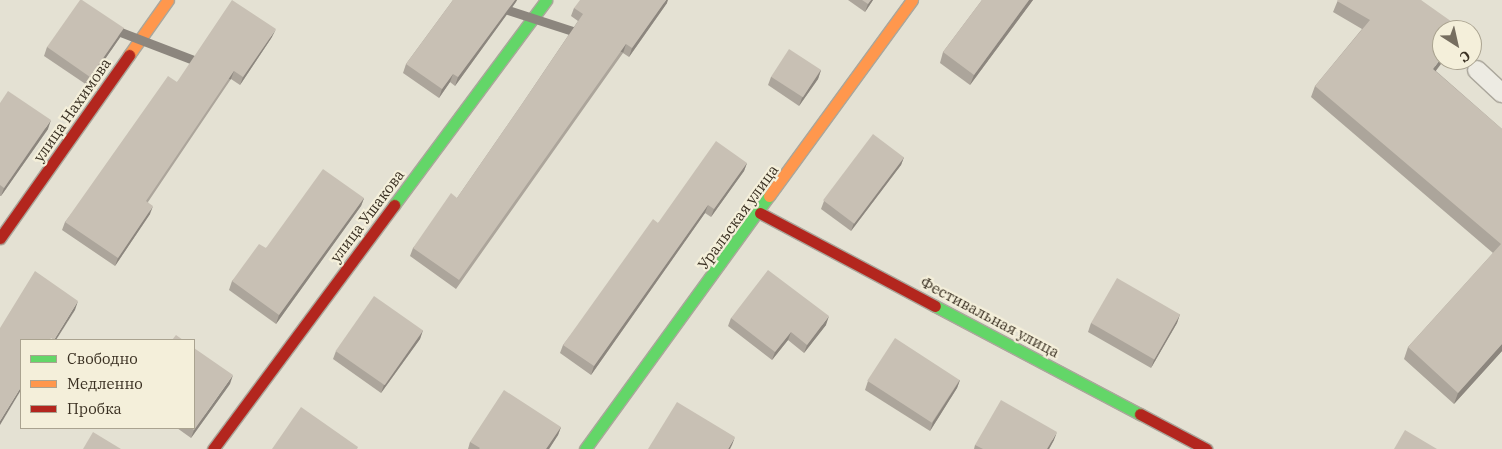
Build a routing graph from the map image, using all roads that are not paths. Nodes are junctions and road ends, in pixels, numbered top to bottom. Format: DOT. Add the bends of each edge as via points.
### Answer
graph roads {
  1 [pos="168,0"];
  2 [pos="546,0"];
  3 [pos="912,0"];
  4 [pos="1477,70"];
  5 [pos="1502,93"];
  6 [pos="760,213"];
  7 [pos="0,238"];
  8 [pos="213,449"];
  9 [pos="585,449"];
  10 [pos="1206,449"];
  1 -- 7 [label="street, улица Нахимова"];
  2 -- 8 [label="street, улица Ушакова"];
  3 -- 6 [label="street, Уральская улица"];
  4 -- 5 [label="lane"];
  6 -- 9 [label="street, Уральская улица"];
  6 -- 10 [label="street, Фестивальная улица"];
}
